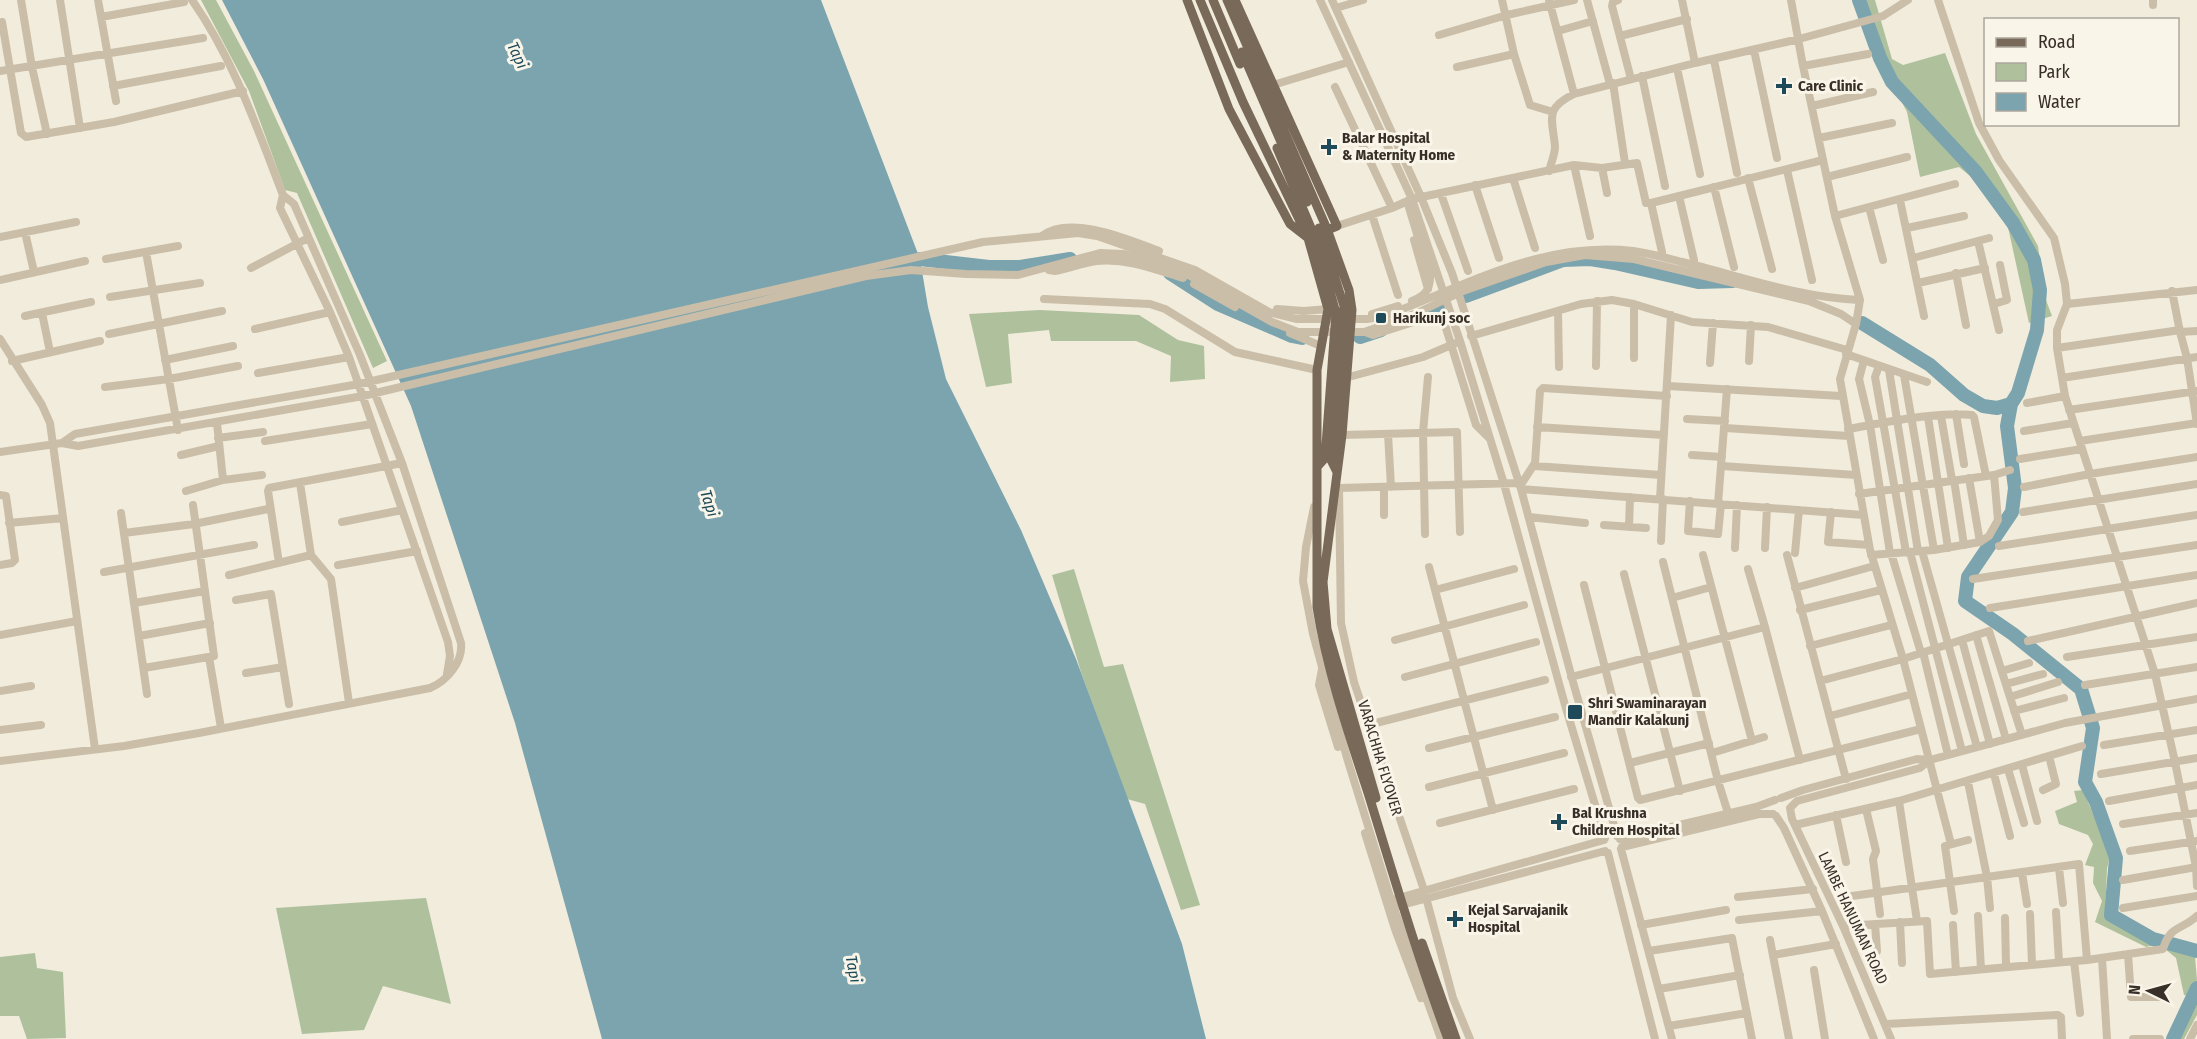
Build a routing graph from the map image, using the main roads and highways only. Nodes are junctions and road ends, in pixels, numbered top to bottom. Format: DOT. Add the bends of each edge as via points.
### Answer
graph roads {
  1 [pos="1187,0"];
  2 [pos="1200,0"];
  3 [pos="1213,0"];
  4 [pos="1220,0"];
  5 [pos="1227,0"];
  6 [pos="1235,0"];
  7 [pos="1317,234"];
  8 [pos="1317,467"];
  9 [pos="1337,475"];
  10 [pos="1320,583"];
  11 [pos="1448,1039"];
  12 [pos="1456,1039"];
  1 -- 7 [label="main road" via="1229,109 1290,224"];
  2 -- 7 [label="main road" via="1243,102"];
  3 -- 7 [label="main road"];
  4 -- 7 [label="main road"];
  5 -- 7 [label="main road"];
  6 -- 7 [label="main road" via="1337,226"];
  7 -- 8 [label="main road, VARACHHA FLYOVER" via="1328,309 1317,370"];
  7 -- 8 [label="main road" via="1336,313 1325,458"];
  7 -- 9 [label="main road" via="1344,306 1331,460"];
  7 -- 9 [label="main road, VARACHHA FLYOVER" via="1348,290 1352,310"];
  8 -- 10 [label="main road, VARACHHA FLYOVER"];
  9 -- 10 [label="main road, VARACHHA FLYOVER"];
  10 -- 11 [label="main road, VARACHHA FLYOVER" via="1317,607 1321,632 1353,747"];
  10 -- 12 [label="main road, VARACHHA FLYOVER" via="1327,629 1359,745"];
}
